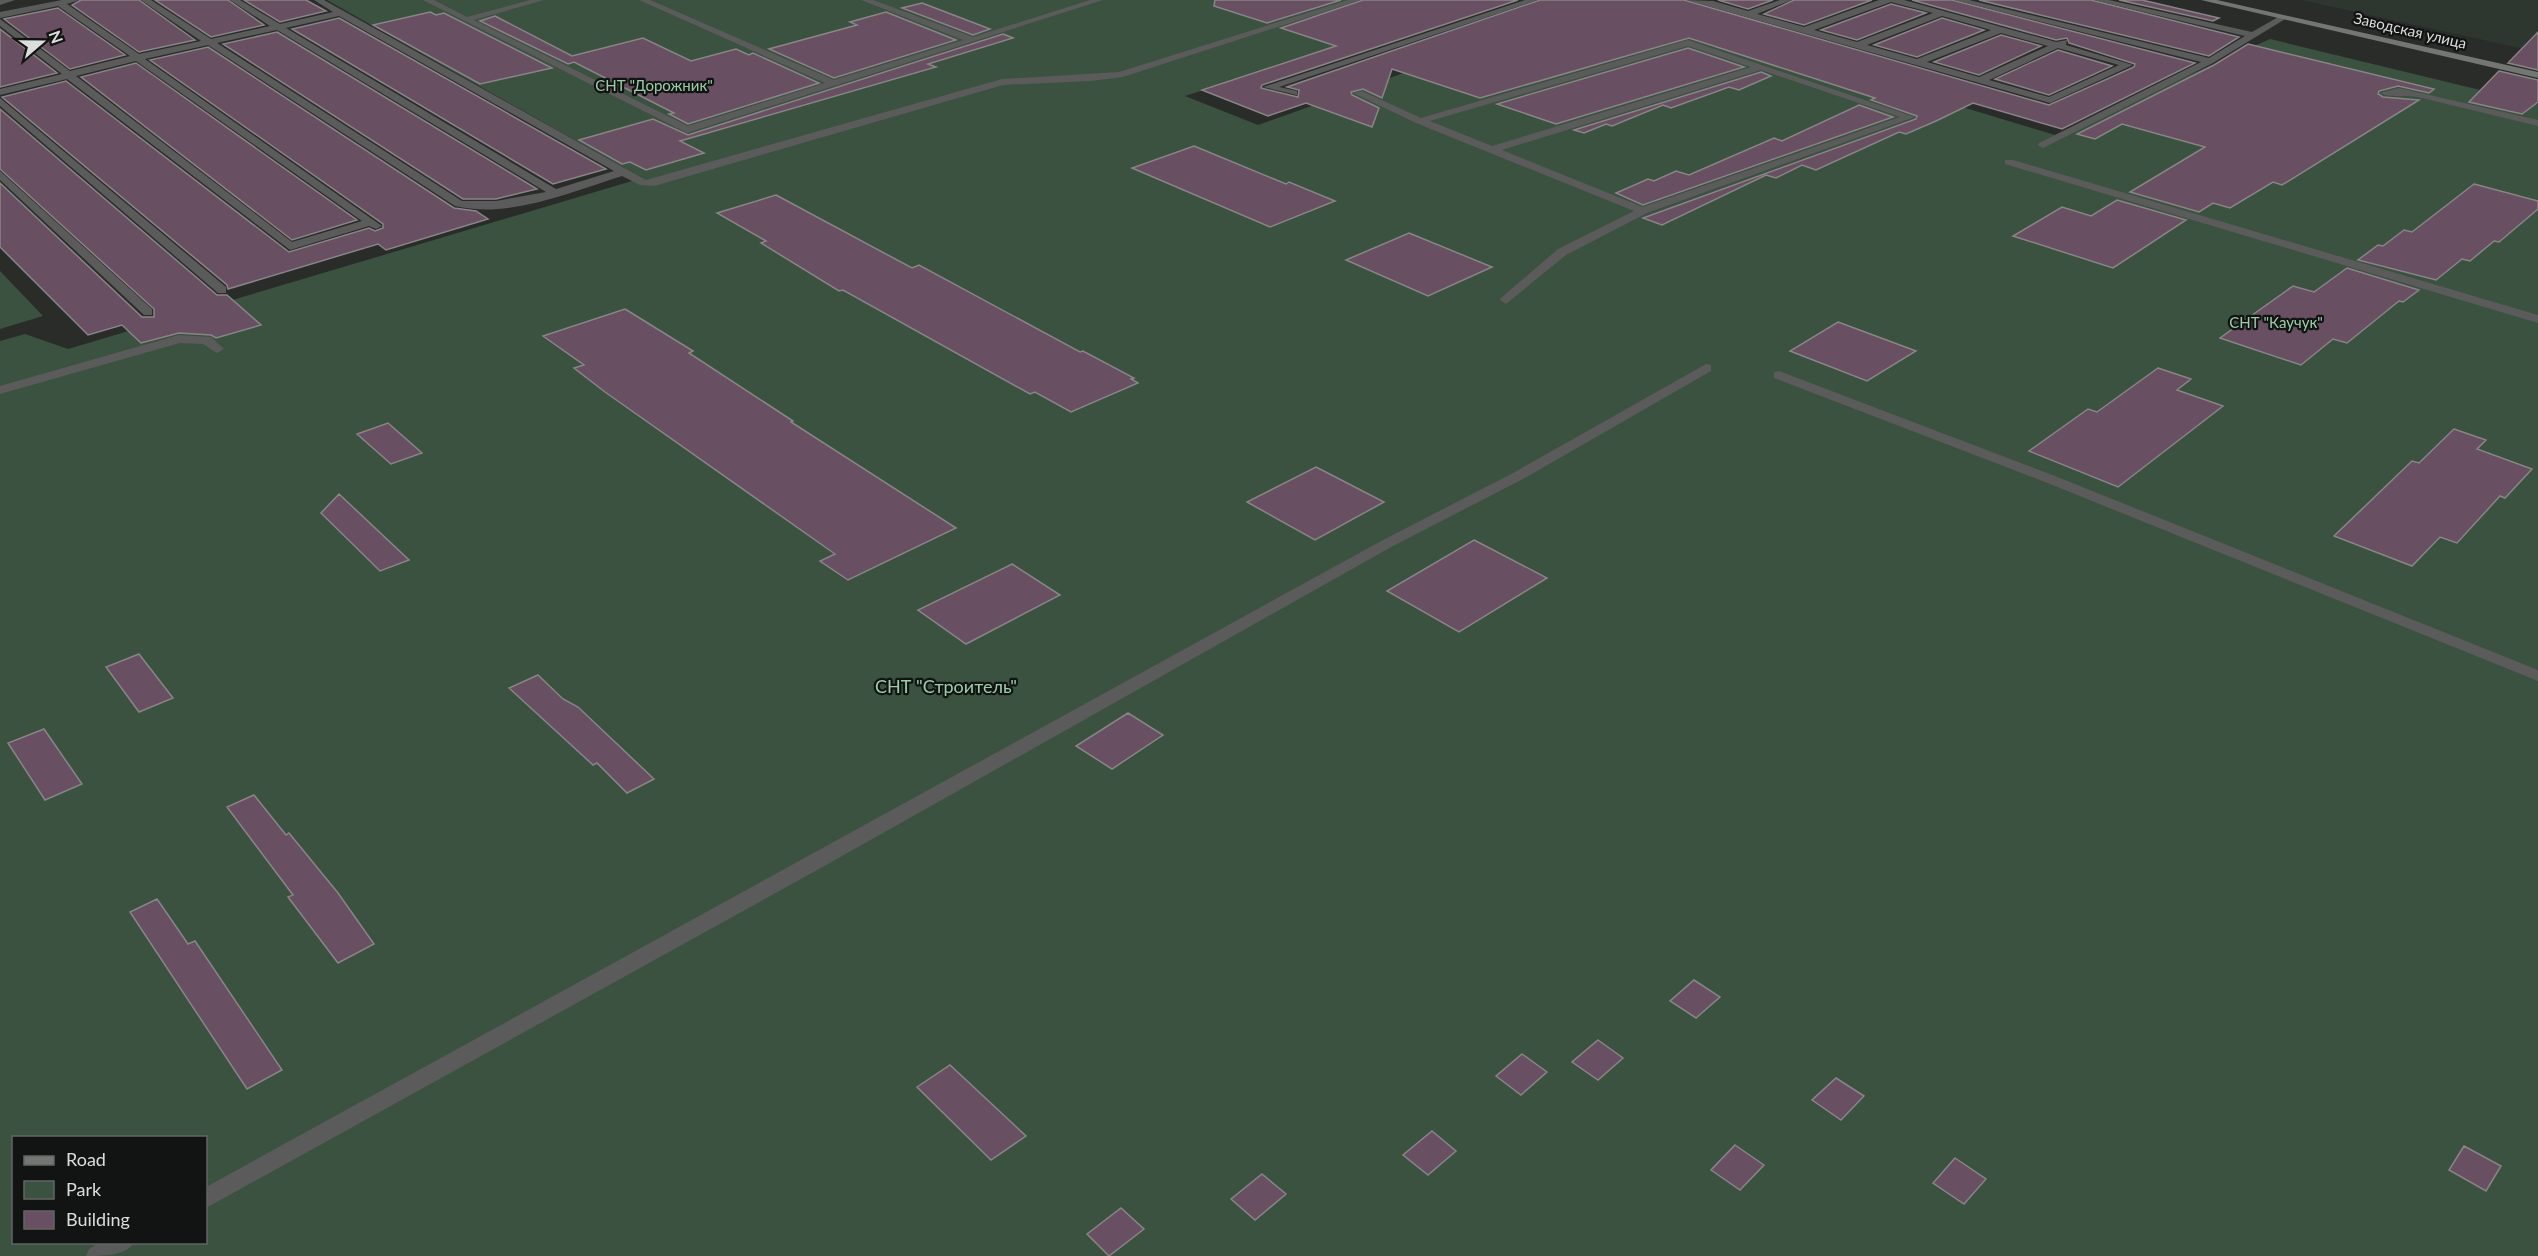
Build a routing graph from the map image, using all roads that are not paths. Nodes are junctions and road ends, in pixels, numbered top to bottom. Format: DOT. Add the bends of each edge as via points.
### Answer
graph roads {
  1 [pos="10,0"];
  2 [pos="75,0"];
  3 [pos="145,0"];
  4 [pos="234,0"];
  5 [pos="318,0"];
  6 [pos="427,0"];
  7 [pos="540,0"];
  8 [pos="643,0"];
  9 [pos="865,0"];
  10 [pos="1099,0"];
  11 [pos="1357,0"];
  12 [pos="1534,0"];
  13 [pos="1690,0"];
  14 [pos="1724,0"];
  15 [pos="1788,0"];
  16 [pos="1887,0"];
  17 [pos="1894,0"];
  18 [pos="1958,0"];
  19 [pos="2097,0"];
  20 [pos="2205,0"];
  21 [pos="0,2"];
  22 [pos="60,3"];
  23 [pos="1713,4"];
  24 [pos="340,13"];
  25 [pos="1942,13"];
  26 [pos="1748,14"];
  27 [pos="0,15"];
  28 [pos="2283,18"];
  29 [pos="465,20"];
  30 [pos="0,22"];
  31 [pos="279,27"];
  32 [pos="2002,29"];
  33 [pos="1805,30"];
  34 [pos="2088,32"];
  35 [pos="2252,35"];
  36 [pos="970,39"];
  37 [pos="210,42"];
  38 [pos="2060,44"];
  39 [pos="1858,45"];
  40 [pos="138,58"];
  41 [pos="2210,61"];
  42 [pos="1918,63"];
  43 [pos="1762,67"];
  44 [pos="68,75"];
  45 [pos="2538,75"];
  46 [pos="1980,80"];
  47 [pos="834,84"];
  48 [pos="0,92"];
  49 [pos="1293,93"];
  50 [pos="1358,93"];
  51 [pos="2385,93"];
  52 [pos="0,101"];
  53 [pos="1420,121"];
  54 [pos="2538,123"];
  55 [pos="2043,145"];
  56 [pos="1492,150"];
  57 [pos="2008,162"];
  58 [pos="624,172"];
  59 [pos="0,174"];
  60 [pos="555,193"];
  61 [pos="1643,211"];
  62 [pos="222,290"];
  63 [pos="1506,300"];
  64 [pos="148,312"];
  65 [pos="2538,319"];
  66 [pos="217,349"];
  67 [pos="1706,368"];
  68 [pos="1779,375"];
  69 [pos="0,390"];
  70 [pos="2538,676"];
  71 [pos="207,1197"];
  72 [pos="119,1244"];
  73 [pos="98,1256"];
  1 -- 21 [label="street"];
  2 -- 22 [label="street"];
  3 -- 37 [label="street"];
  4 -- 31 [label="street"];
  5 -- 24 [label="street"];
  6 -- 29 [label="street"];
  7 -- 29 [label="street"];
  8 -- 47 [label="street"];
  9 -- 36 [label="street"];
  10 -- 36 [label="street"];
  11 -- 58 [label="street" via="1120,75 1002,82 654,183 644,183"];
  12 -- 49 [label="street" via="1268,87"];
  13 -- 23 [label="street"];
  14 -- 23 [label="street"];
  15 -- 26 [label="street"];
  16 -- 33 [label="street"];
  17 -- 25 [label="street"];
  18 -- 34 [label="street"];
  19 -- 35 [label="street"];
  20 -- 28 [label="main road, Заводская улица"];
  22 -- 27 [label="street"];
  22 -- 40 [label="street"];
  23 -- 26 [label="street"];
  24 -- 31 [label="street"];
  24 -- 58 [label="street"];
  25 -- 32 [label="street"];
  25 -- 39 [label="street"];
  26 -- 33 [label="street"];
  28 -- 35 [label="street"];
  28 -- 45 [label="main road, Заводская улица"];
  29 -- 47 [label="street" via="687,130"];
  30 -- 44 [label="street"];
  31 -- 37 [label="street"];
  31 -- 60 [label="street"];
  32 -- 38 [label="street"];
  32 -- 42 [label="street"];
  33 -- 39 [label="street"];
  34 -- 38 [label="street"];
  34 -- 41 [label="street"];
  35 -- 41 [label="street"];
  36 -- 47 [label="street"];
  37 -- 40 [label="street"];
  37 -- 60 [label="street" via="459,204 501,205"];
  38 -- 46 [label="street"];
  38 -- 46 [label="street" via="2128,65 2050,100"];
  39 -- 42 [label="street"];
  40 -- 44 [label="street"];
  40 -- 44 [label="street" via="375,225 290,246"];
  41 -- 55 [label="street"];
  42 -- 46 [label="street"];
  43 -- 53 [label="street" via="1688,43"];
  43 -- 56 [label="street"];
  43 -- 61 [label="street" via="1910,117"];
  44 -- 48 [label="street"];
  50 -- 53 [label="street"];
  51 -- 54 [label="street" via="2418,94"];
  52 -- 62 [label="street"];
  53 -- 56 [label="street"];
  56 -- 61 [label="street"];
  57 -- 65 [label="street"];
  58 -- 60 [label="street"];
  59 -- 64 [label="street"];
  61 -- 63 [label="street" via="1562,252"];
  66 -- 69 [label="street" via="206,340 179,339"];
  67 -- 71 [label="street" via="1518,476 1388,543"];
  68 -- 70 [label="street" via="2061,483"];
  72 -- 73 [label="street"];
}
